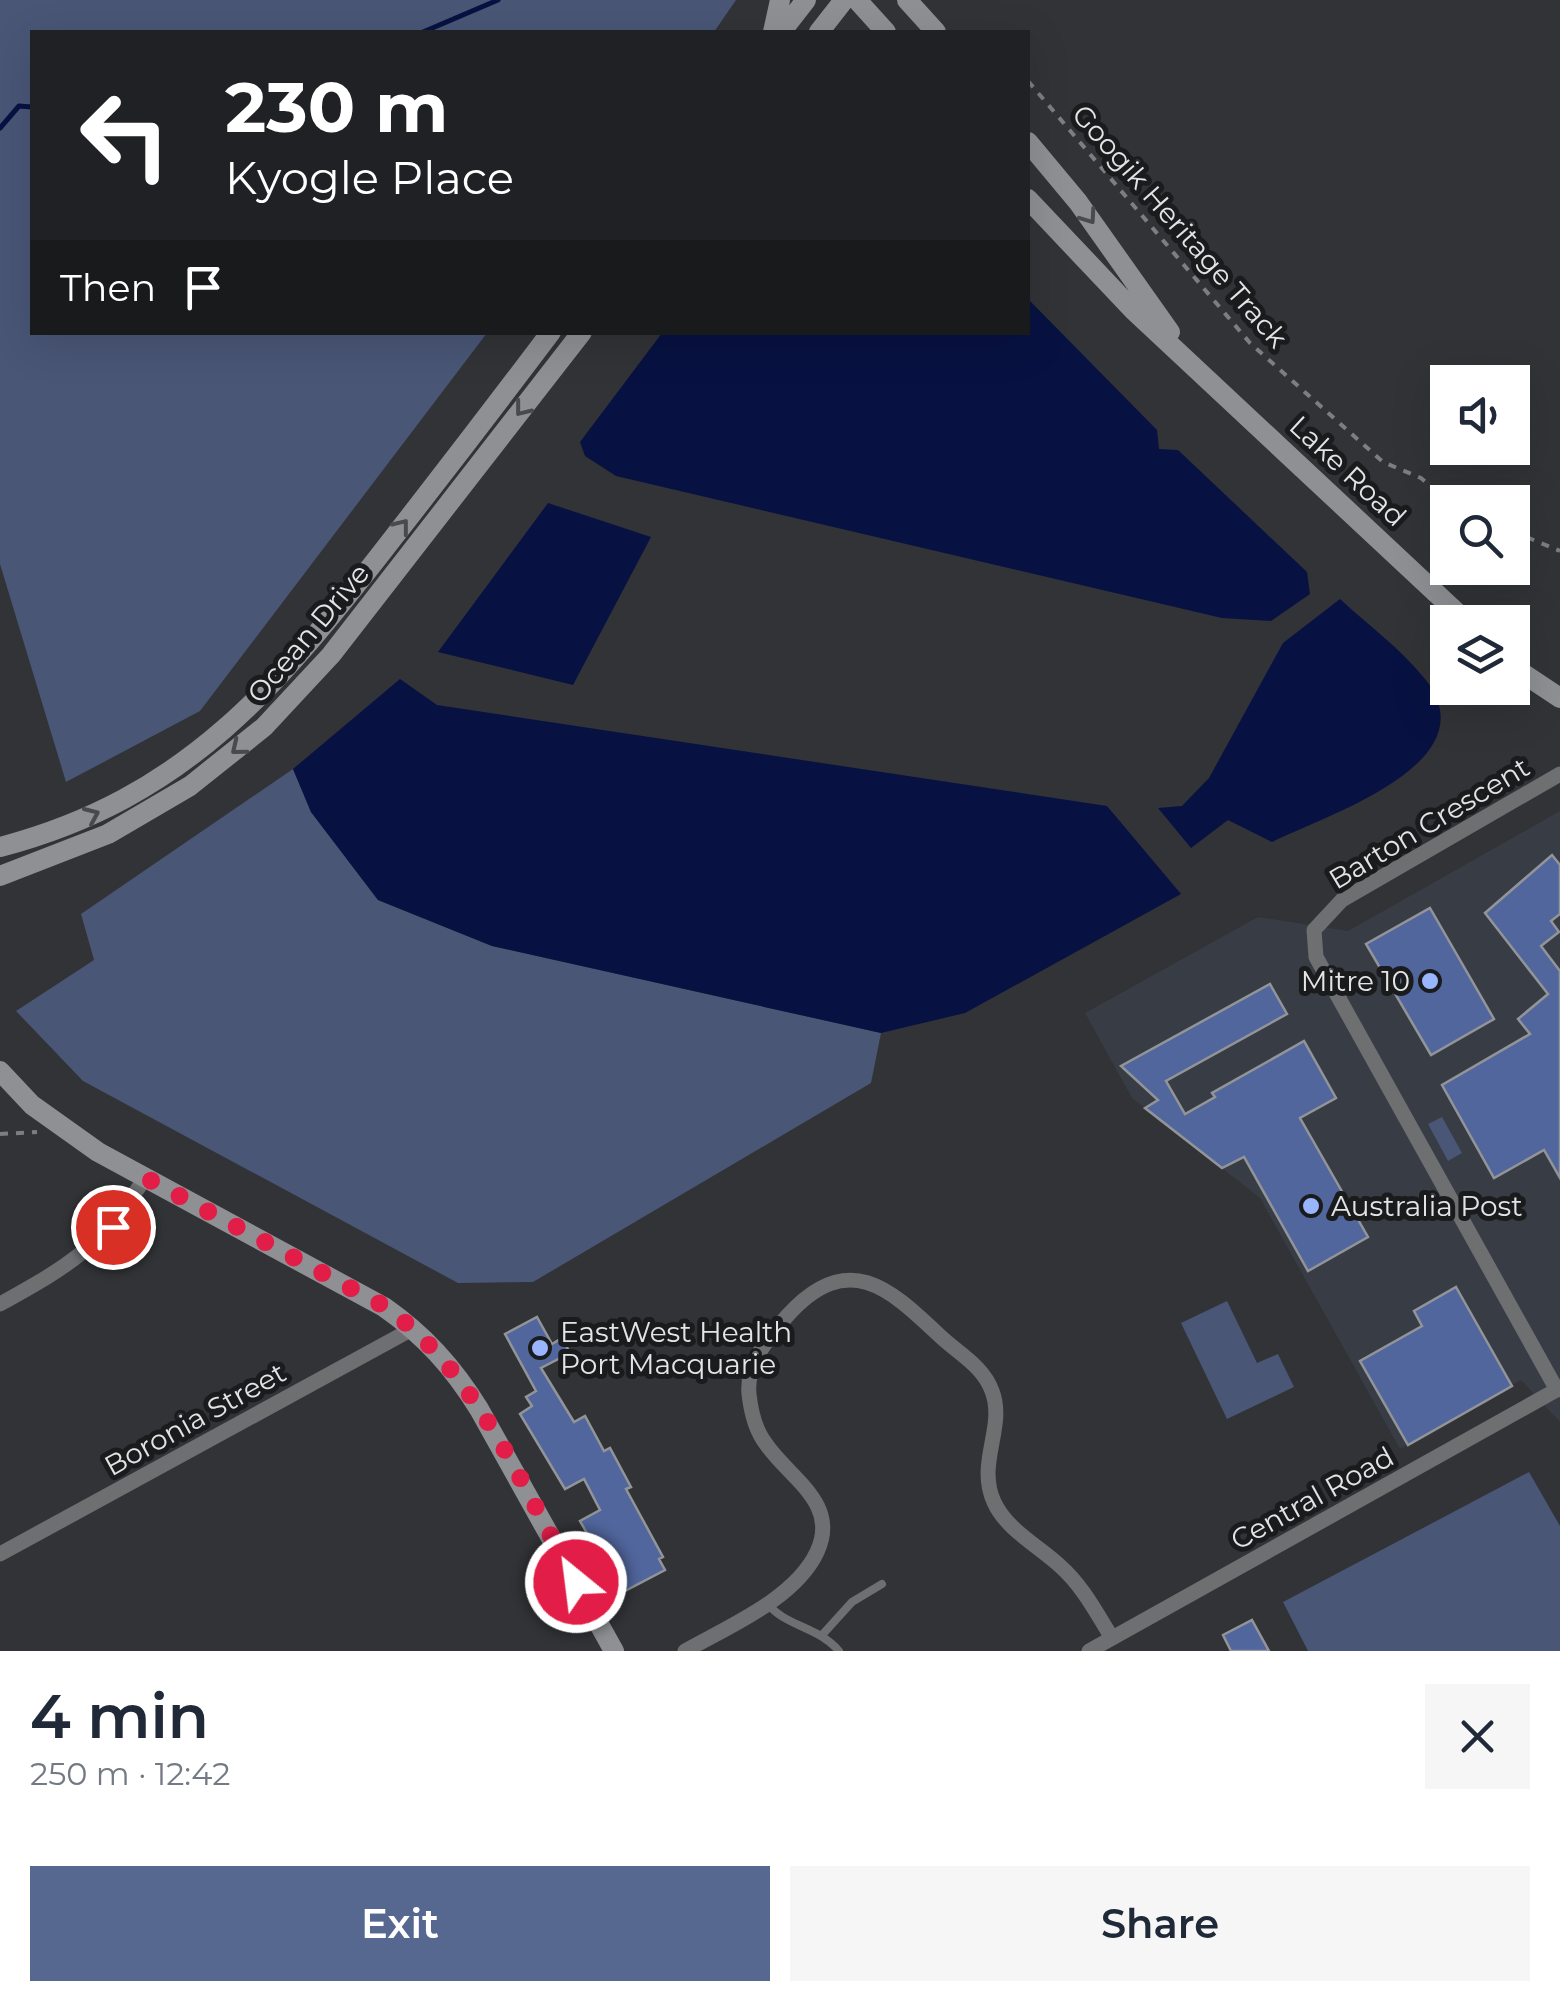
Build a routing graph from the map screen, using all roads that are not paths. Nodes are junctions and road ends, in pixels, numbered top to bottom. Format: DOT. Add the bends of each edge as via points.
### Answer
graph roads {
  1 [pos="780,0"];
  2 [pos="806,0"];
  3 [pos="844,0"];
  4 [pos="856,0"];
  5 [pos="915,5"];
  6 [pos="773,30"];
  7 [pos="783,30"];
  8 [pos="821,30"];
  9 [pos="884,30"];
  10 [pos="934,30"];
  11 [pos="1030,144"];
  12 [pos="1030,201"];
  13 [pos="549,335"];
  14 [pos="580,335"];
  15 [pos="1192,361"];
  16 [pos="1449,605"];
  17 [pos="1530,678"];
  18 [pos="1560,698"];
  19 [pos="1560,774"];
  20 [pos="0,847"];
  21 [pos="0,876"];
  22 [pos="0,1071"];
  23 [pos="146,1178"];
  24 [pos="0,1304"];
  25 [pos="414,1328"];
  26 [pos="1559,1389"];
  27 [pos="0,1554"];
  28 [pos="882,1584"];
  29 [pos="766,1602"];
  30 [pos="823,1634"];
  31 [pos="1112,1638"];
  32 [pos="614,1651"];
  33 [pos="684,1651"];
  34 [pos="839,1651"];
  35 [pos="1089,1651"];
  1 -- 6 [label="main road"];
  2 -- 7 [label="main road"];
  3 -- 8 [label="main road"];
  4 -- 9 [label="main road"];
  5 -- 10 [label="main road"];
  11 -- 15 [label="main road, Lake Road, one-way"];
  12 -- 15 [label="main road, Lake Road" via="1133,310"];
  20 -- 13 [label="main road, Ocean Drive, one-way" via="94,816 180,767 250,708 317,636"];
  14 -- 21 [label="main road, Ocean Drive, one-way" via="331,655 264,727 190,786 108,834"];
  15 -- 16 [label="main road, Lake Road"];
  17 -- 18 [label="main road"];
  19 -- 26 [label="street, Barton Crescent" via="1342,900 1314,930 1316,958"];
  22 -- 23 [label="main road" via="64,1130"];
  23 -- 24 [label="street" via="113,1227 82,1257"];
  23 -- 25 [label="main road"];
  25 -- 27 [label="street, Boronia Street"];
  25 -- 32 [label="main road" via="460,1378"];
  26 -- 31 [label="street, Central Road"];
  28 -- 30 [label="lane" via="852,1602"];
  29 -- 30 [label="lane" via="783,1620"];
  29 -- 31 [label="street" via="817,1553 822,1518 807,1487 756,1426 748,1386 752,1368 808,1295 852,1281 872,1283 894,1292 984,1374 998,1412 986,1459 995,1505 1079,1585"];
  29 -- 33 [label="street"];
  30 -- 34 [label="lane"];
  31 -- 35 [label="street, Central Road"];
}
